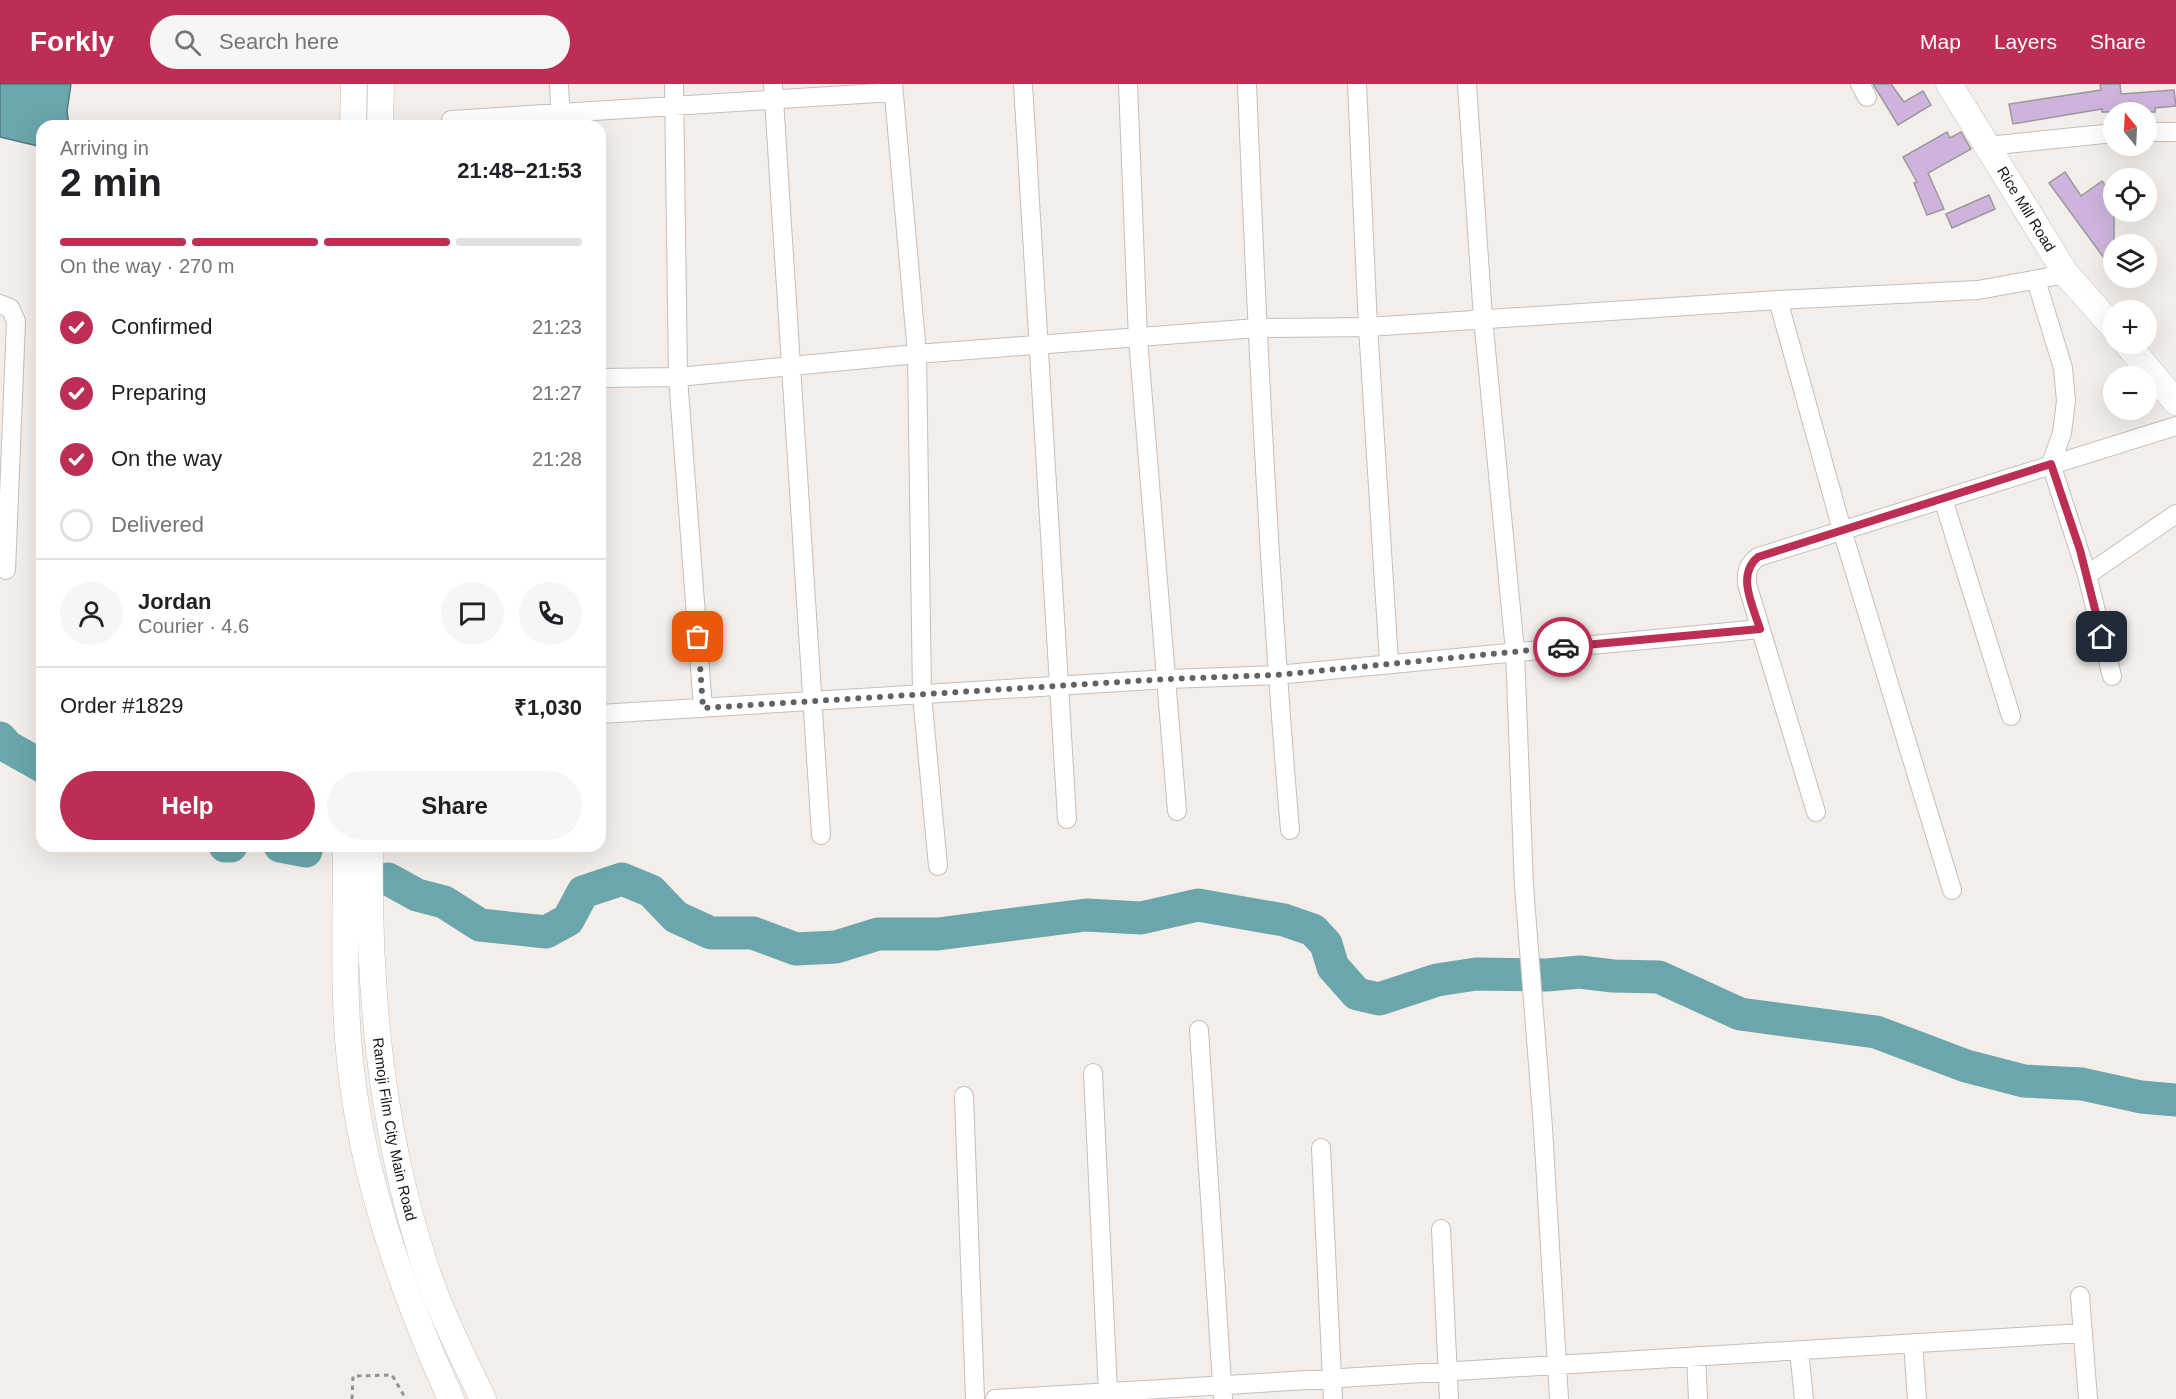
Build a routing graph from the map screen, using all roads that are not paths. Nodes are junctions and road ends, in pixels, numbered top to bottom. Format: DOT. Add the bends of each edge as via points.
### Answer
graph roads {
  1 [pos="354,84"];
  2 [pos="381,84"];
  3 [pos="559,84"];
  4 [pos="674,84"];
  5 [pos="1023,84"];
  6 [pos="1128,84"];
  7 [pos="1247,84"];
  8 [pos="1357,84"];
  9 [pos="1467,84"];
  10 [pos="1948,84"];
  11 [pos="893,88"];
  12 [pos="773,91"];
  13 [pos="675,108"];
  14 [pos="353,120"];
  15 [pos="380,120"];
  16 [pos="451,120"];
  17 [pos="560,120"];
  18 [pos="2157,132"];
  19 [pos="2176,132"];
  20 [pos="2103,134"];
  21 [pos="1987,146"];
  22 [pos="2066,274"];
  23 [pos="2036,279"];
  24 [pos="1778,300"];
  25 [pos="0,303"];
  26 [pos="2103,316"];
  27 [pos="1483,318"];
  28 [pos="1368,327"];
  29 [pos="1257,328"];
  30 [pos="1138,339"];
  31 [pos="1037,346"];
  32 [pos="917,354"];
  33 [pos="2135,354"];
  34 [pos="793,366"];
  35 [pos="678,377"];
  36 [pos="606,378"];
  37 [pos="2176,402"];
  38 [pos="2176,426"];
  39 [pos="2051,464"];
  40 [pos="1943,499"];
  41 [pos="2176,514"];
  42 [pos="1842,530"];
  43 [pos="6,570"];
  44 [pos="2087,575"];
  45 [pos="1760,629"];
  46 [pos="1515,651"];
  47 [pos="1389,663"];
  48 [pos="1277,675"];
  49 [pos="2112,676"];
  50 [pos="1168,679"];
  51 [pos="1058,687"];
  52 [pos="922,695"];
  53 [pos="812,701"];
  54 [pos="703,708"];
  55 [pos="606,714"];
  56 [pos="2011,716"];
  57 [pos="1177,811"];
  58 [pos="1816,812"];
  59 [pos="1067,819"];
  60 [pos="1290,830"];
  61 [pos="821,835"];
  62 [pos="346,852"];
  63 [pos="370,852"];
  64 [pos="938,866"];
  65 [pos="1952,890"];
  66 [pos="1199,1030"];
  67 [pos="1093,1073"];
  68 [pos="964,1096"];
  69 [pos="1321,1148"];
  70 [pos="1441,1229"];
  71 [pos="2080,1296"];
  72 [pos="2083,1333"];
  73 [pos="1913,1343"];
  74 [pos="1799,1350"];
  75 [pos="1695,1356"];
  76 [pos="1557,1364"];
  77 [pos="1448,1371"];
  78 [pos="1332,1378"];
  79 [pos="1107,1392"];
  80 [pos="1223,1392"];
  81 [pos="451,1399"];
  82 [pos="483,1399"];
  83 [pos="975,1399"];
  84 [pos="995,1399"];
  85 [pos="1334,1399"];
  86 [pos="1449,1399"];
  87 [pos="1559,1399"];
  88 [pos="1698,1399"];
  89 [pos="1804,1399"];
  90 [pos="1917,1399"];
  91 [pos="2088,1399"];
  1 -- 14 [label="street"];
  2 -- 15 [label="street"];
  3 -- 17 [label="street"];
  4 -- 13 [label="street"];
  5 -- 31 [label="street"];
  6 -- 30 [label="street"];
  7 -- 29 [label="street"];
  8 -- 28 [label="street"];
  9 -- 27 [label="street"];
  10 -- 21 [label="street, Rice Mill Road"];
  11 -- 12 [label="street"];
  11 -- 32 [label="street"];
  12 -- 13 [label="street"];
  12 -- 34 [label="street"];
  13 -- 17 [label="street"];
  13 -- 35 [label="street"];
  16 -- 17 [label="street"];
  18 -- 19 [label="street"];
  20 -- 21 [label="street"];
  21 -- 22 [label="street, Rice Mill Road"];
  22 -- 23 [label="street"];
  22 -- 26 [label="street, Rice Mill Road"];
  23 -- 24 [label="street" via="1978,291"];
  23 -- 39 [label="street" via="2063,368 2066,402 2062,434"];
  24 -- 27 [label="street"];
  24 -- 42 [label="street"];
  25 -- 43 [label="street" via="10,308 16,321"];
  27 -- 28 [label="street"];
  27 -- 46 [label="street"];
  28 -- 29 [label="street"];
  28 -- 47 [label="street"];
  29 -- 30 [label="street"];
  29 -- 48 [label="street"];
  30 -- 31 [label="street"];
  30 -- 50 [label="street"];
  31 -- 32 [label="street"];
  31 -- 51 [label="street"];
  32 -- 34 [label="street"];
  32 -- 52 [label="street"];
  33 -- 37 [label="street"];
  34 -- 35 [label="street"];
  34 -- 53 [label="street"];
  35 -- 36 [label="street"];
  35 -- 54 [label="street"];
  38 -- 39 [label="street"];
  39 -- 40 [label="street"];
  39 -- 44 [label="street"];
  40 -- 42 [label="street"];
  40 -- 56 [label="street"];
  41 -- 44 [label="street"];
  42 -- 45 [label="street" via="1758,557 1749,564 1747,584"];
  42 -- 65 [label="street"];
  44 -- 49 [label="street"];
  45 -- 46 [label="street"];
  45 -- 58 [label="street"];
  46 -- 47 [label="street"];
  46 -- 76 [label="street" via="1524,886"];
  47 -- 48 [label="street"];
  48 -- 50 [label="street"];
  48 -- 60 [label="street"];
  50 -- 51 [label="street"];
  50 -- 57 [label="street"];
  51 -- 52 [label="street"];
  51 -- 59 [label="street"];
  52 -- 53 [label="street"];
  52 -- 64 [label="street"];
  53 -- 54 [label="street"];
  53 -- 61 [label="street"];
  54 -- 55 [label="street"];
  62 -- 81 [label="street, Ramoji Film City Main Road" via="346,984 354,1089 370,1174 397,1267"];
  63 -- 82 [label="street, Ramoji Film City Main Road" via="372,984 380,1073 397,1168 422,1258 451,1333"];
  66 -- 80 [label="street"];
  67 -- 79 [label="street"];
  68 -- 83 [label="street"];
  69 -- 78 [label="street"];
  70 -- 77 [label="street"];
  71 -- 72 [label="street"];
  72 -- 73 [label="street"];
  72 -- 91 [label="street"];
  73 -- 74 [label="street"];
  73 -- 90 [label="street"];
  74 -- 75 [label="street"];
  74 -- 89 [label="street"];
  75 -- 76 [label="street"];
  75 -- 88 [label="street"];
  76 -- 77 [label="street"];
  76 -- 87 [label="street"];
  77 -- 78 [label="street"];
  77 -- 86 [label="street"];
  78 -- 80 [label="street"];
  78 -- 85 [label="street"];
  79 -- 80 [label="street"];
  79 -- 84 [label="street"];
}
